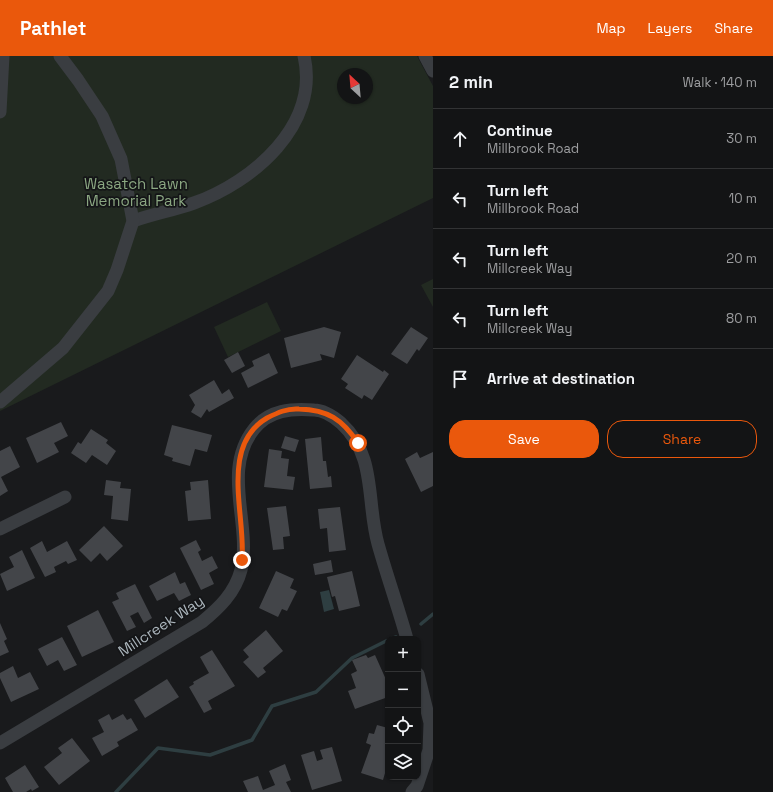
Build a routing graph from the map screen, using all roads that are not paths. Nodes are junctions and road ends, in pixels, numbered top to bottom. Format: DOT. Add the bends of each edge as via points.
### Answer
graph roads {
  1 [pos="3,56"];
  2 [pos="60,56"];
  3 [pos="304,56"];
  4 [pos="425,56"];
  5 [pos="433,71"];
  6 [pos="0,112"];
  7 [pos="133,220"];
  8 [pos="0,402"];
  9 [pos="65,497"];
  10 [pos="0,529"];
  11 [pos="407,636"];
  12 [pos="421,686"];
  13 [pos="1,740"];
  14 [pos="412,792"];
  1 -- 6 [label="street"];
  2 -- 7 [label="street" via="102,116 122,159"];
  3 -- 7 [label="street" via="307,71 303,99 295,123 280,146 255,169 225,189 194,203"];
  4 -- 5 [label="street"];
  7 -- 8 [label="street" via="108,291 63,348"];
  9 -- 10 [label="street"];
  11 -- 13 [label="street, Millcreek Way" via="377,542 368,470 358,443 337,419 319,410 284,410 257,425 244,444 238,485 242,560 236,583 226,600 202,622"];
  12 -- 14 [label="street" via="430,722 429,750 417,786"];
}
